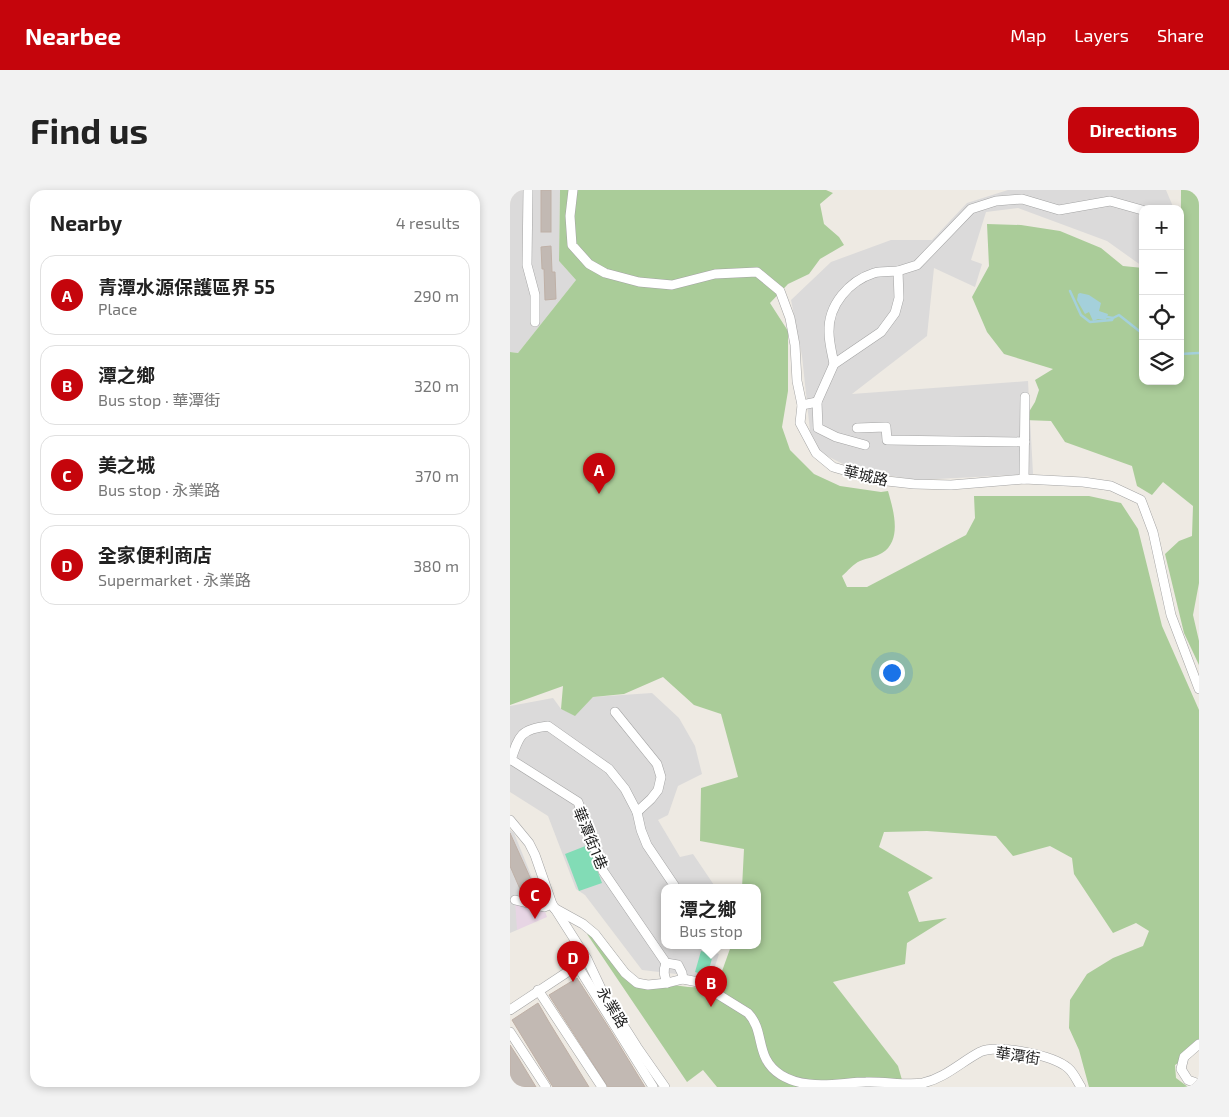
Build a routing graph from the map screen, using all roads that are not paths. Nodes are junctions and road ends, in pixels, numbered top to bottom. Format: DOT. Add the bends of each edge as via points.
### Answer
graph roads {
  1 [pos="528,190"];
  2 [pos="573,190"];
  3 [pos="1139,209"];
  4 [pos="898,271"];
  5 [pos="535,322"];
  6 [pos="834,364"];
  7 [pos="1025,397"];
  8 [pos="817,402"];
  9 [pos="802,405"];
  10 [pos="857,428"];
  11 [pos="1025,442"];
  12 [pos="865,445"];
  13 [pos="1024,479"];
  14 [pos="1199,689"];
  15 [pos="615,712"];
  16 [pos="510,759"];
  17 [pos="637,812"];
  18 [pos="510,820"];
  19 [pos="673,884"];
  20 [pos="515,900"];
  21 [pos="553,906"];
  22 [pos="588,959"];
  23 [pos="666,963"];
  24 [pos="577,965"];
  25 [pos="683,979"];
  26 [pos="667,983"];
  27 [pos="538,990"];
  28 [pos="510,1010"];
  29 [pos="510,1032"];
  30 [pos="1199,1044"];
  31 [pos="1199,1084"];
  32 [pos="546,1087"];
  33 [pos="602,1087"];
  34 [pos="653,1087"];
  35 [pos="665,1087"];
  36 [pos="1081,1087"];
  1 -- 5 [label="street" via="527,265 535,295"];
  2 -- 9 [label="street, 華城路" via="570,216 572,245 588,264 605,273 639,282 672,285 715,274 757,272 780,291 796,344 797,381"];
  3 -- 4 [label="street" via="1110,201 1060,210 1022,199 996,201 971,209 917,264"];
  4 -- 6 [label="street" via="899,298 895,313 881,332"];
  4 -- 6 [label="street" via="875,273 854,283 842,295 832,312 829,331"];
  6 -- 8 [label="street"];
  7 -- 11 [label="street"];
  8 -- 9 [label="street"];
  8 -- 12 [label="street" via="818,428"];
  9 -- 13 [label="street, 華城路" via="800,423 816,453 833,467 878,480 914,484 951,485"];
  10 -- 11 [label="street" via="886,427 887,440"];
  11 -- 13 [label="street"];
  13 -- 14 [label="street, 華城路" via="1111,486 1141,500 1153,532 1171,615"];
  15 -- 17 [label="street" via="657,764 661,777 658,790"];
  16 -- 17 [label="street, 華潭街1巷" via="518,738 532,728 548,726 609,769"];
  16 -- 23 [label="street, 華潭街1巷" via="578,802 603,871"];
  17 -- 19 [label="street, 華潭街1巷" via="647,845"];
  18 -- 21 [label="street, 永業路" via="529,843"];
  20 -- 21 [label="street" via="544,908"];
  21 -- 22 [label="street, 永業路"];
  21 -- 26 [label="street" via="595,934 625,973 637,983"];
  22 -- 24 [label="street"];
  22 -- 35 [label="street, 永業路" via="604,995"];
  23 -- 25 [label="street, 華潭街1巷" via="678,965"];
  23 -- 26 [label="street" via="664,976"];
  24 -- 27 [label="street"];
  24 -- 34 [label="street"];
  25 -- 26 [label="street"];
  25 -- 36 [label="street, 華潭街" via="698,982 754,1018 765,1060 780,1075 797,1082 812,1085 921,1083 938,1078 982,1051 1002,1049 1061,1064 1068,1068"];
  27 -- 28 [label="street"];
  27 -- 33 [label="street"];
  29 -- 32 [label="street"];
  30 -- 31 [label="street" via="1184,1057 1180,1069 1188,1080"];
}
